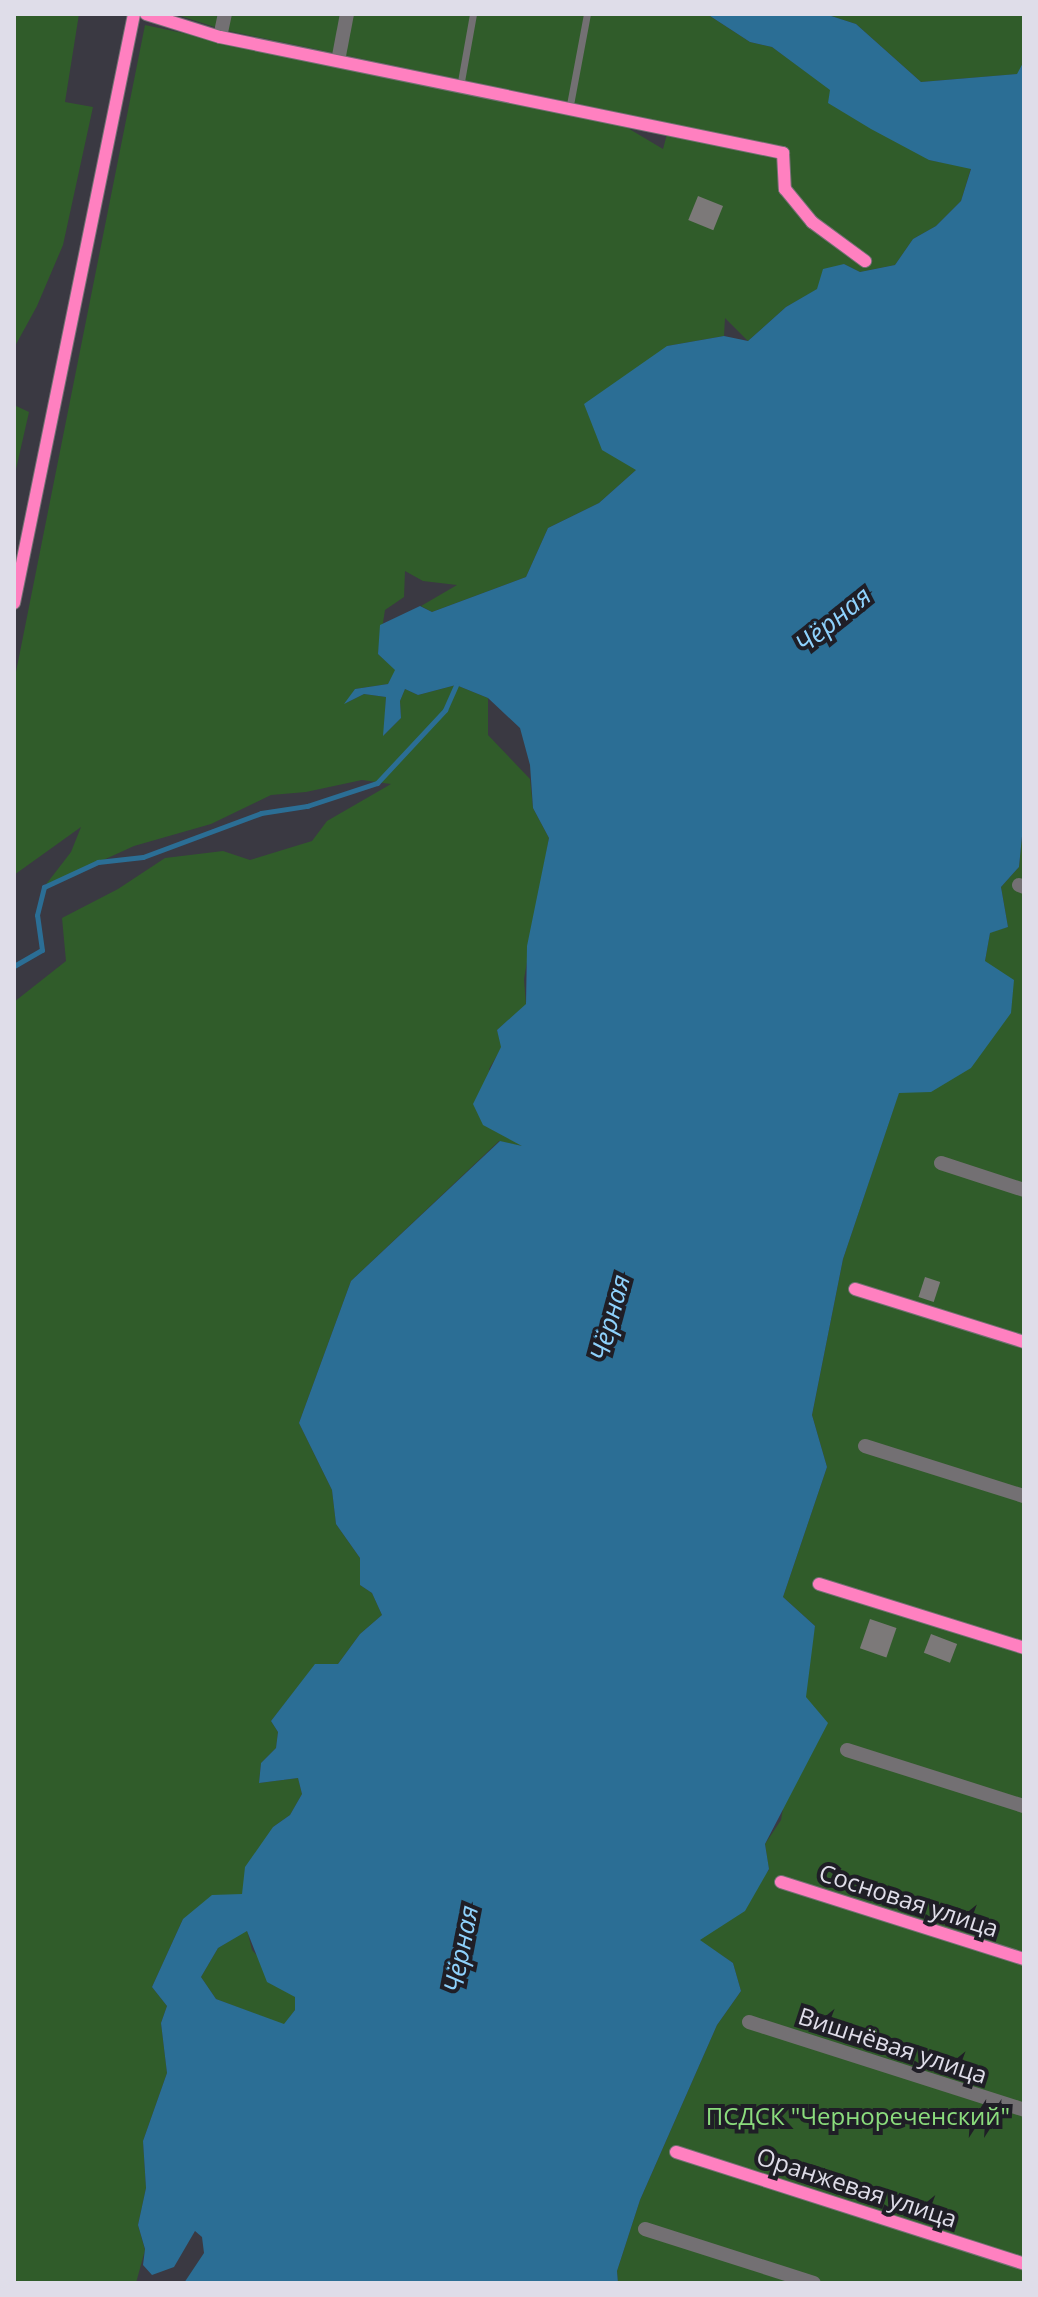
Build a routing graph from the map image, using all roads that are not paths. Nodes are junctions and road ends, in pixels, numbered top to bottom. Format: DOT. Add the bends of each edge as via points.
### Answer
graph roads {
  1 [pos="134,14"];
  2 [pos="146,14"];
  3 [pos="225,14"];
  4 [pos="347,14"];
  5 [pos="473,14"];
  6 [pos="587,14"];
  7 [pos="220,37"];
  8 [pos="338,61"];
  9 [pos="460,87"];
  10 [pos="569,110"];
  11 [pos="865,261"];
  12 [pos="20,542"];
  13 [pos="14,603"];
  14 [pos="941,1163"];
  15 [pos="1024,1190"];
  16 [pos="855,1289"];
  17 [pos="1024,1342"];
  18 [pos="865,1446"];
  19 [pos="1024,1496"];
  20 [pos="819,1584"];
  21 [pos="1024,1648"];
  22 [pos="847,1750"];
  23 [pos="1024,1806"];
  24 [pos="781,1882"];
  25 [pos="1024,1959"];
  26 [pos="749,2022"];
  27 [pos="1024,2110"];
  28 [pos="676,2152"];
  29 [pos="645,2229"];
  30 [pos="1024,2264"];
  31 [pos="814,2283"];
  1 -- 12 [label="street"];
  2 -- 7 [label="street"];
  3 -- 7 [label="street"];
  4 -- 8 [label="street"];
  5 -- 9 [label="lane"];
  6 -- 10 [label="lane"];
  7 -- 8 [label="street"];
  8 -- 9 [label="street"];
  9 -- 10 [label="street"];
  10 -- 11 [label="street" via="783,153 785,189 812,222"];
  12 -- 13 [label="street"];
  14 -- 15 [label="street"];
  16 -- 17 [label="street"];
  18 -- 19 [label="street"];
  20 -- 21 [label="street"];
  22 -- 23 [label="street"];
  24 -- 25 [label="street, Сосновая улица"];
  26 -- 27 [label="street, Вишнёвая улица"];
  28 -- 30 [label="street, Оранжевая улица"];
  29 -- 31 [label="street"];
}
